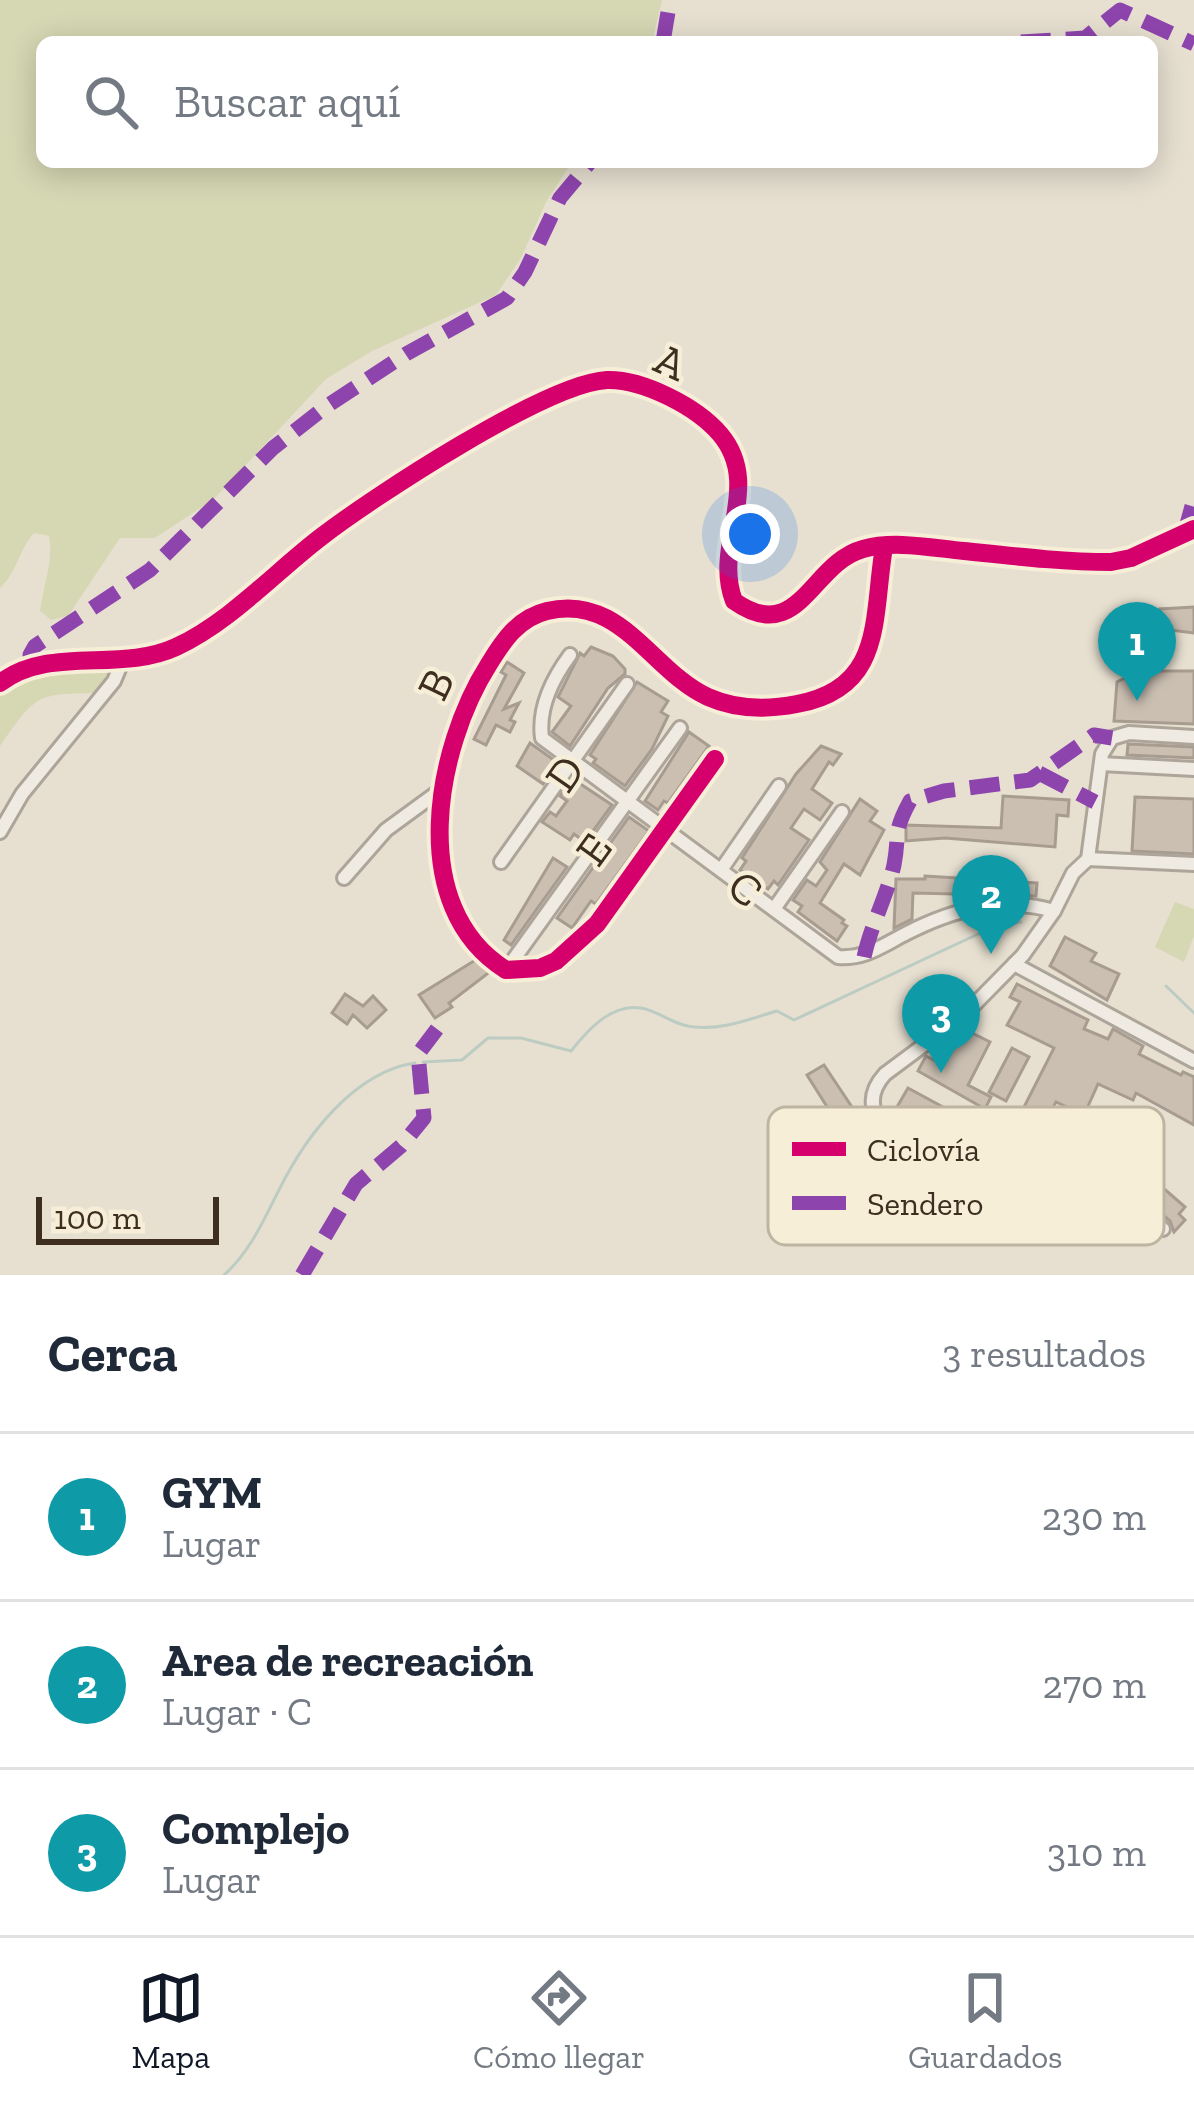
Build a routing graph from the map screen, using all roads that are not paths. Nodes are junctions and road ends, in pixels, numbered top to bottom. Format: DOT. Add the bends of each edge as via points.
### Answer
graph roads {
  1 [pos="1194,529"];
  2 [pos="884,547"];
  3 [pos="570,655"];
  4 [pos="122,662"];
  5 [pos="0,683"];
  6 [pos="627,684"];
  7 [pos="680,728"];
  8 [pos="1194,737"];
  9 [pos="715,759"];
  10 [pos="572,763"];
  11 [pos="1101,764"];
  12 [pos="1194,769"];
  13 [pos="779,786"];
  14 [pos="442,789"];
  15 [pos="628,802"];
  16 [pos="842,812"];
  17 [pos="663,826"];
  18 [pos="0,832"];
  19 [pos="1088,859"];
  20 [pos="501,862"];
  21 [pos="1194,864"];
  22 [pos="722,870"];
  23 [pos="344,878"];
  24 [pos="773,909"];
  25 [pos="1054,910"];
  26 [pos="1015,964"];
  27 [pos="506,970"];
  28 [pos="1194,1061"];
  29 [pos="874,1107"];
  1 -- 2 [label="street, A" via="1111,562"];
  2 -- 4 [label="street, A" via="844,557 776,615 742,606 727,566 740,494 733,454 718,432 671,400 609,380 564,392 429,464 201,633"];
  2 -- 14 [label="street, B" via="866,662 838,691 812,701 740,708 682,682 610,620 570,609 526,618 468,697"];
  3 -- 10 [label="street, C" via="551,682 541,732"];
  4 -- 5 [label="street, A" via="32,666"];
  4 -- 18 [label="street"];
  6 -- 10 [label="street, D"];
  7 -- 15 [label="street, E"];
  8 -- 11 [label="street" via="1129,733 1112,738"];
  9 -- 17 [label="street"];
  10 -- 15 [label="street, C"];
  10 -- 20 [label="street, D"];
  11 -- 12 [label="street"];
  11 -- 19 [label="street"];
  13 -- 22 [label="street"];
  14 -- 23 [label="street" via="386,830"];
  14 -- 27 [label="street, B" via="440,841 453,904 479,946"];
  15 -- 17 [label="street, C"];
  15 -- 27 [label="street, E"];
  16 -- 24 [label="street"];
  17 -- 22 [label="street, C"];
  17 -- 27 [label="street" via="596,924 556,961"];
  19 -- 21 [label="street"];
  19 -- 25 [label="street"];
  22 -- 24 [label="street, C"];
  24 -- 25 [label="street, C" via="838,957 852,958 969,908"];
  25 -- 26 [label="street"];
  26 -- 28 [label="street"];
  26 -- 29 [label="street" via="876,1084"];
}
